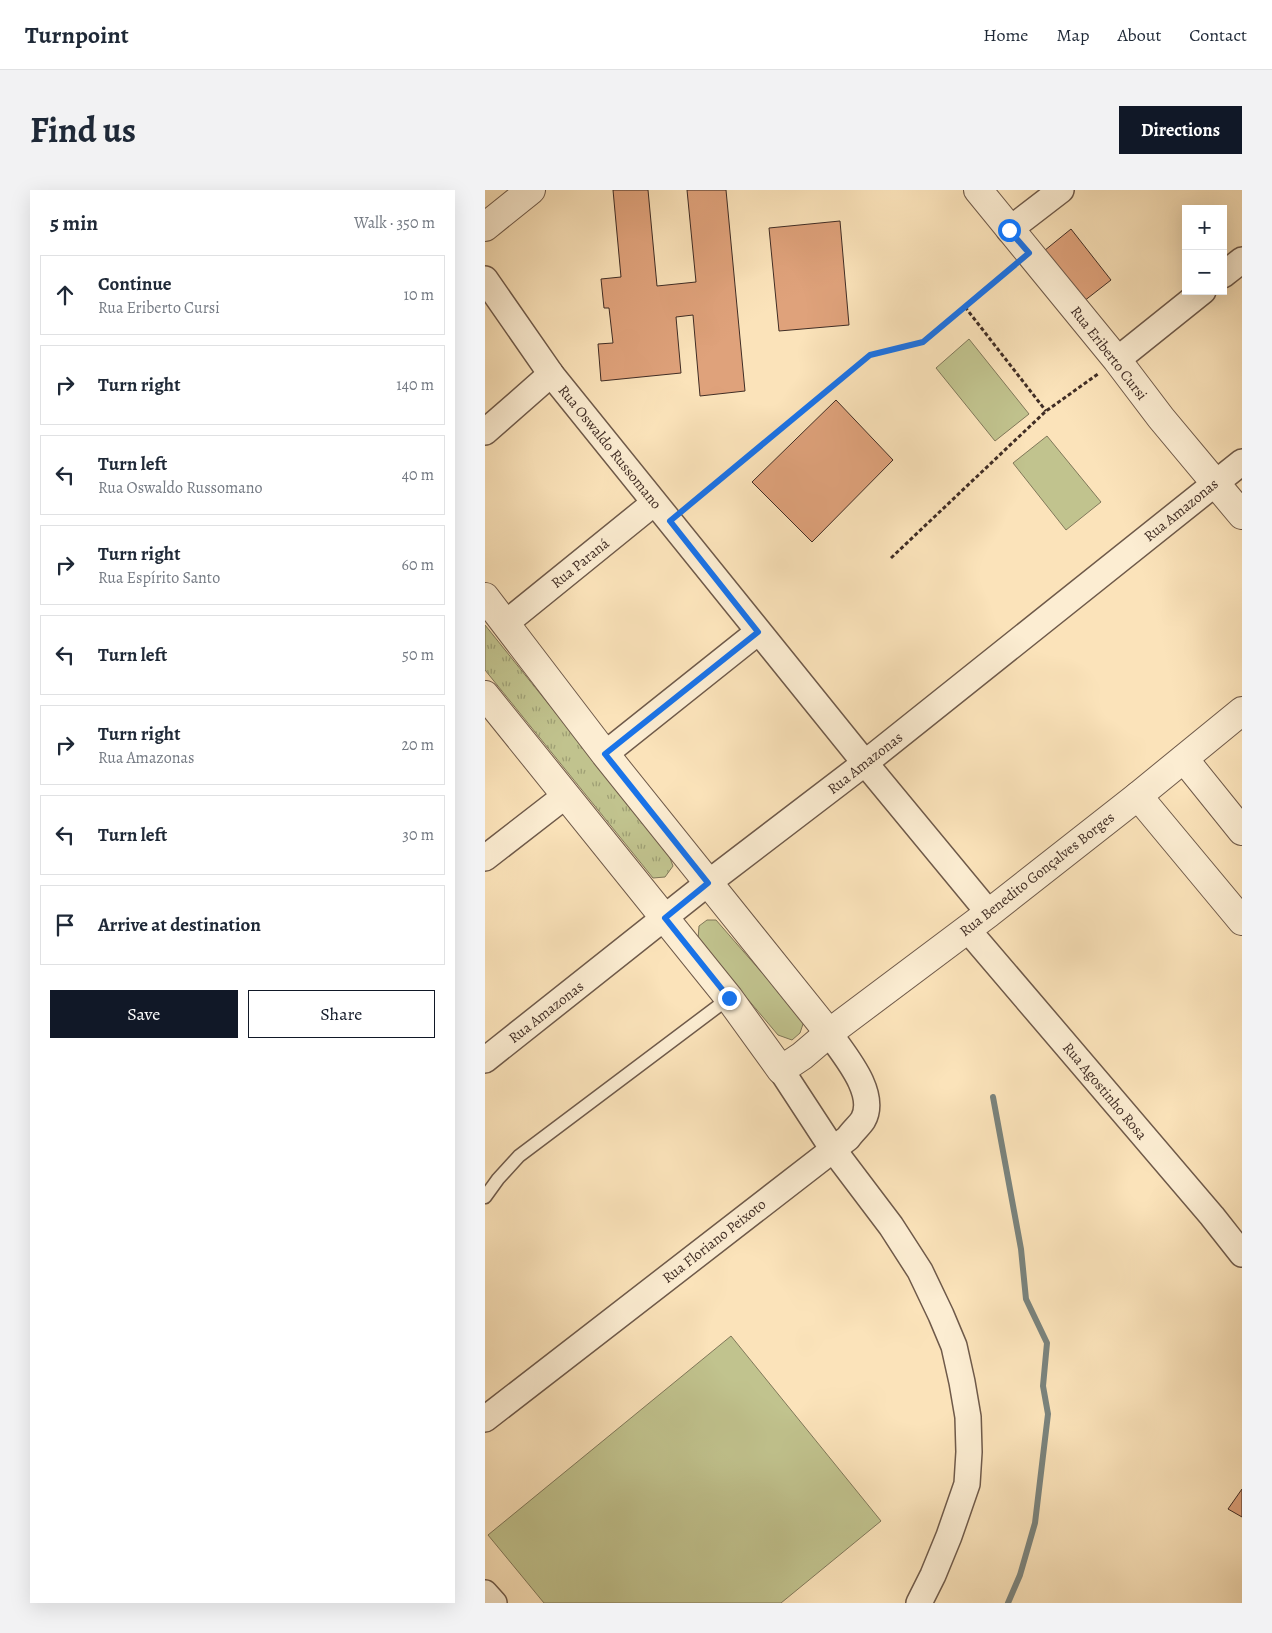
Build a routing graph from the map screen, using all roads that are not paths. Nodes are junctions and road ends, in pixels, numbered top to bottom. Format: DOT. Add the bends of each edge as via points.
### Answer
graph roads {
  1 [pos="531,190"];
  2 [pos="977,190"];
  3 [pos="1061,190"];
  4 [pos="485,227"];
  5 [pos="1009,230"];
  6 [pos="1242,260"];
  7 [pos="1227,272"];
  8 [pos="485,278"];
  9 [pos="1198,295"];
  10 [pos="1117,360"];
  11 [pos="551,374"];
  12 [pos="485,432"];
  13 [pos="1242,462"];
  14 [pos="1215,484"];
  15 [pos="662,512"];
  16 [pos="1242,515"];
  17 [pos="485,597"];
  18 [pos="506,623"];
  19 [pos="758,632"];
  20 [pos="485,695"];
  21 [pos="1242,711"];
  22 [pos="605,754"];
  23 [pos="1184,759"];
  24 [pos="865,763"];
  25 [pos="565,796"];
  26 [pos="1138,796"];
  27 [pos="1242,832"];
  28 [pos="485,858"];
  29 [pos="708,883"];
  30 [pos="989,913"];
  31 [pos="665,918"];
  32 [pos="1242,922"];
  33 [pos="967,929"];
  34 [pos="729,998"];
  35 [pos="829,1033"];
  36 [pos="485,1060"];
  37 [pos="781,1070"];
  38 [pos="833,1148"];
  39 [pos="485,1197"];
  40 [pos="1242,1254"];
  41 [pos="485,1419"];
  42 [pos="485,1593"];
  43 [pos="494,1603"];
  44 [pos="919,1603"];
  1 -- 4 [label="street"];
  2 -- 5 [label="street, Rua Eriberto Cursi"];
  3 -- 5 [label="street"];
  5 -- 10 [label="street, Rua Eriberto Cursi"];
  6 -- 7 [label="street"];
  8 -- 11 [label="street, Rua Oswaldo Russomano"];
  9 -- 10 [label="street"];
  10 -- 14 [label="street, Rua Eriberto Cursi"];
  11 -- 12 [label="street"];
  11 -- 15 [label="street, Rua Oswaldo Russomano"];
  13 -- 14 [label="street, Rua Amazonas"];
  14 -- 16 [label="street, Rua Eriberto Cursi"];
  14 -- 24 [label="street, Rua Amazonas"];
  15 -- 18 [label="street, Rua Paraná"];
  15 -- 19 [label="street, Rua Oswaldo Russomano"];
  17 -- 18 [label="street"];
  18 -- 22 [label="street"];
  19 -- 22 [label="street"];
  19 -- 24 [label="street, Rua Oswaldo Russomano"];
  20 -- 25 [label="street"];
  21 -- 23 [label="street, Rua Benedito Gonçalves Borges"];
  22 -- 29 [label="street"];
  23 -- 26 [label="street, Rua Benedito Gonçalves Borges"];
  23 -- 27 [label="street"];
  24 -- 29 [label="street, Rua Amazonas"];
  24 -- 30 [label="street, Rua Oswaldo Russomano"];
  25 -- 28 [label="street"];
  25 -- 31 [label="street"];
  26 -- 30 [label="street, Rua Benedito Gonçalves Borges"];
  26 -- 32 [label="street"];
  29 -- 31 [label="street, Rua Amazonas"];
  29 -- 35 [label="street"];
  30 -- 33 [label="street, Rua Benedito Gonçalves Borges"];
  31 -- 34 [label="street"];
  31 -- 36 [label="street, Rua Amazonas"];
  33 -- 35 [label="street, Rua Benedito Gonçalves Borges"];
  33 -- 40 [label="street, Rua Agostinho Rosa"];
  34 -- 37 [label="street"];
  34 -- 39 [label="lane" via="519,1156"];
  35 -- 37 [label="street, Rua Benedito Gonçalves Borges"];
  35 -- 38 [label="street, Rua Floriano Peixoto" via="856,1073 867,1097 863,1120 848,1138"];
  37 -- 38 [label="street"];
  38 -- 41 [label="street, Rua Floriano Peixoto"];
  38 -- 44 [label="street" via="920,1271 954,1346 962,1382 969,1452 967,1484 943,1552"];
  42 -- 43 [label="street"];
}
